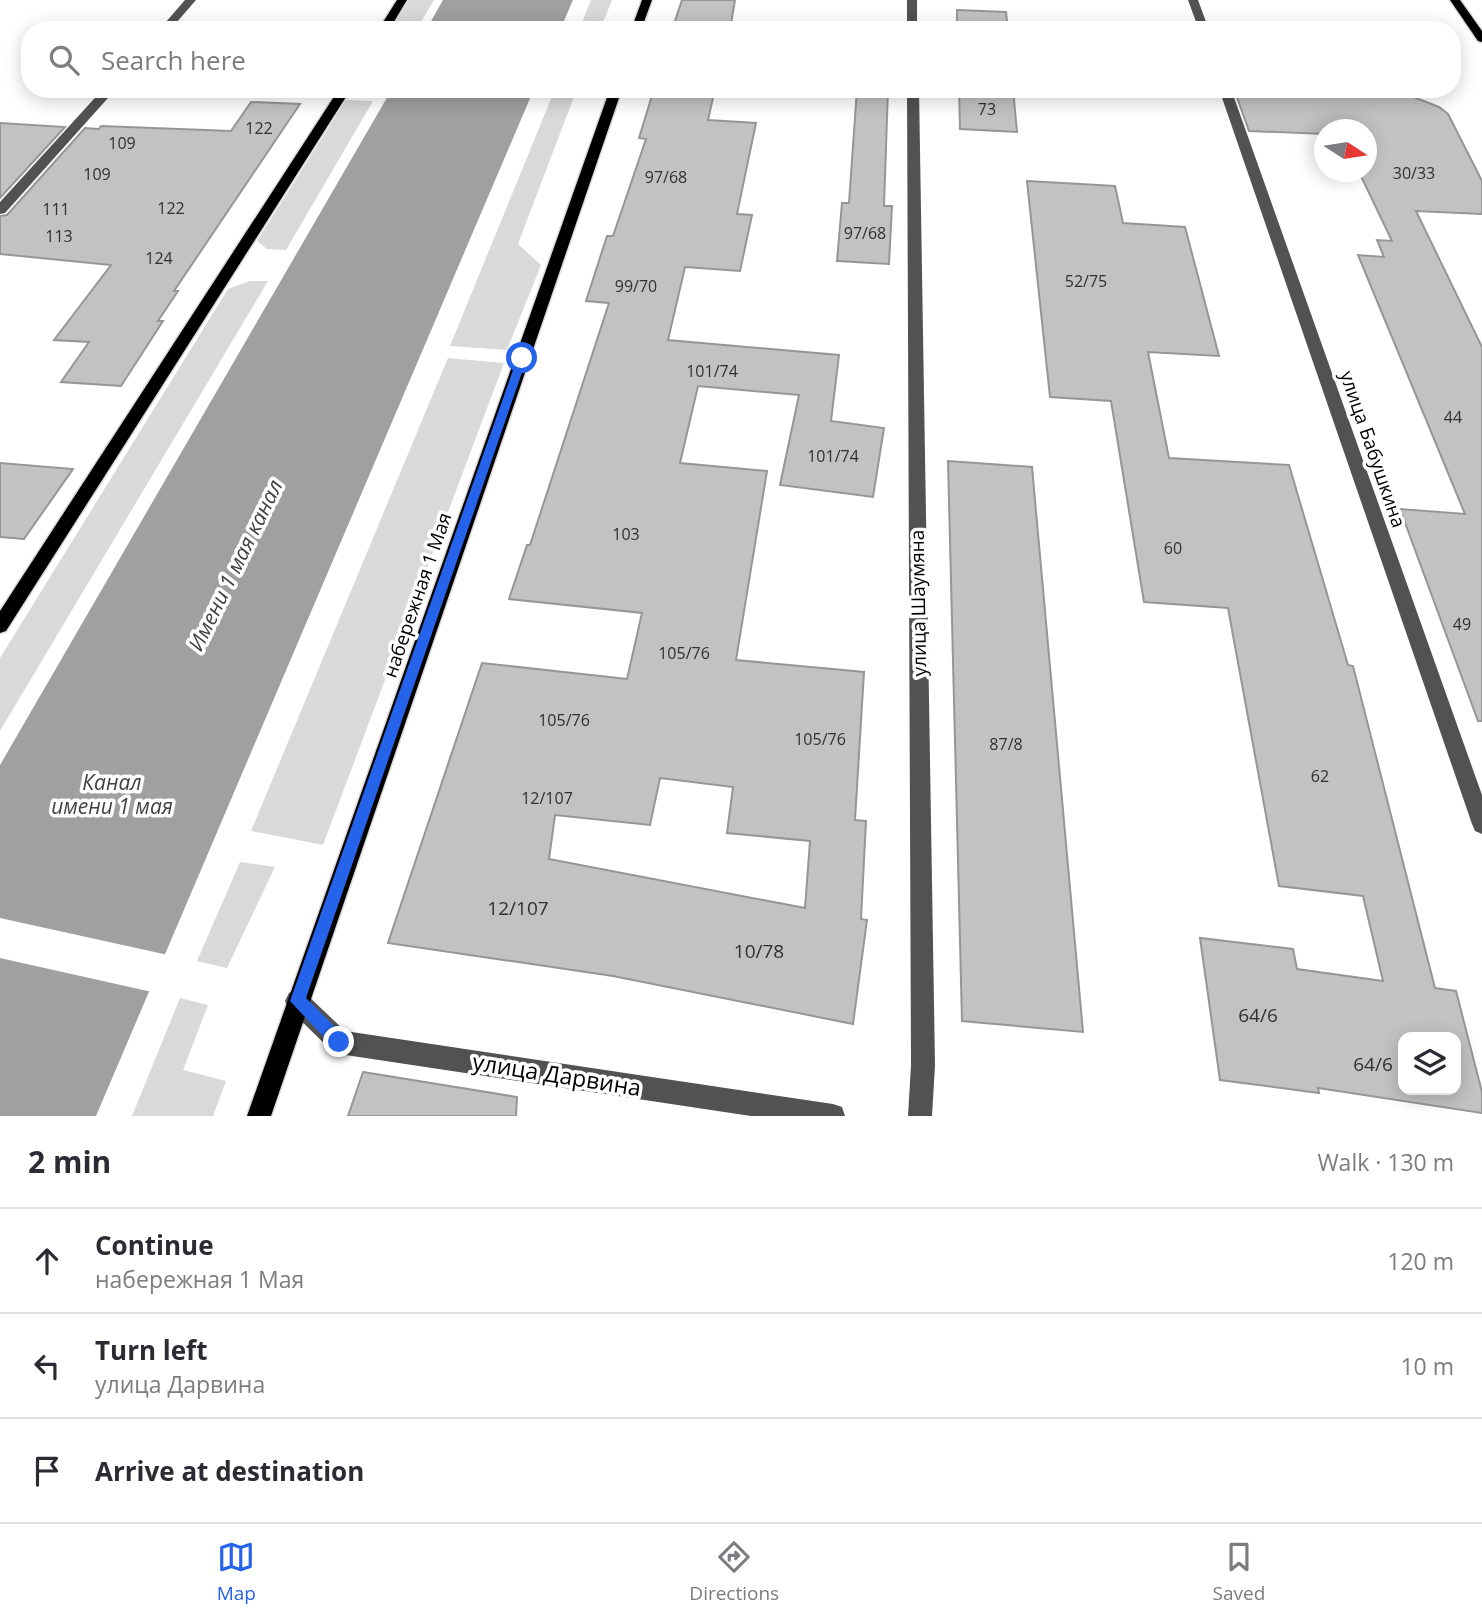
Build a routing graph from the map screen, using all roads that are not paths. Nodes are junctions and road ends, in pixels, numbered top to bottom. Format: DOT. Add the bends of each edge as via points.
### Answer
graph roads {
  1 [pos="191,0"];
  2 [pos="402,0"];
  3 [pos="647,0"];
  4 [pos="912,0"];
  5 [pos="1193,0"];
  6 [pos="1455,0"];
  7 [pos="172,21"];
  8 [pos="389,21"];
  9 [pos="639,21"];
  10 [pos="912,21"];
  11 [pos="1201,21"];
  12 [pos="1482,39"];
  13 [pos="102,98"];
  14 [pos="339,98"];
  15 [pos="613,98"];
  16 [pos="913,98"];
  17 [pos="1228,98"];
  18 [pos="0,210"];
  19 [pos="0,625"];
  20 [pos="1482,824"];
  21 [pos="297,1001"];
  22 [pos="259,1116"];
  23 [pos="833,1116"];
  24 [pos="920,1116"];
  1 -- 7 [label="street"];
  2 -- 8 [label="main road"];
  3 -- 9 [label="main road"];
  4 -- 10 [label="street"];
  5 -- 11 [label="street"];
  6 -- 12 [label="main road"];
  13 -- 18 [label="street"];
  14 -- 19 [label="main road"];
  15 -- 21 [label="main road, набережная 1 Мая"];
  16 -- 24 [label="street, улица Шаумяна"];
  17 -- 20 [label="street, улица Бабушкина"];
  21 -- 22 [label="main road, набережная 1 Мая"];
  21 -- 23 [label="street, улица Дарвина" via="339,1042"];
}
